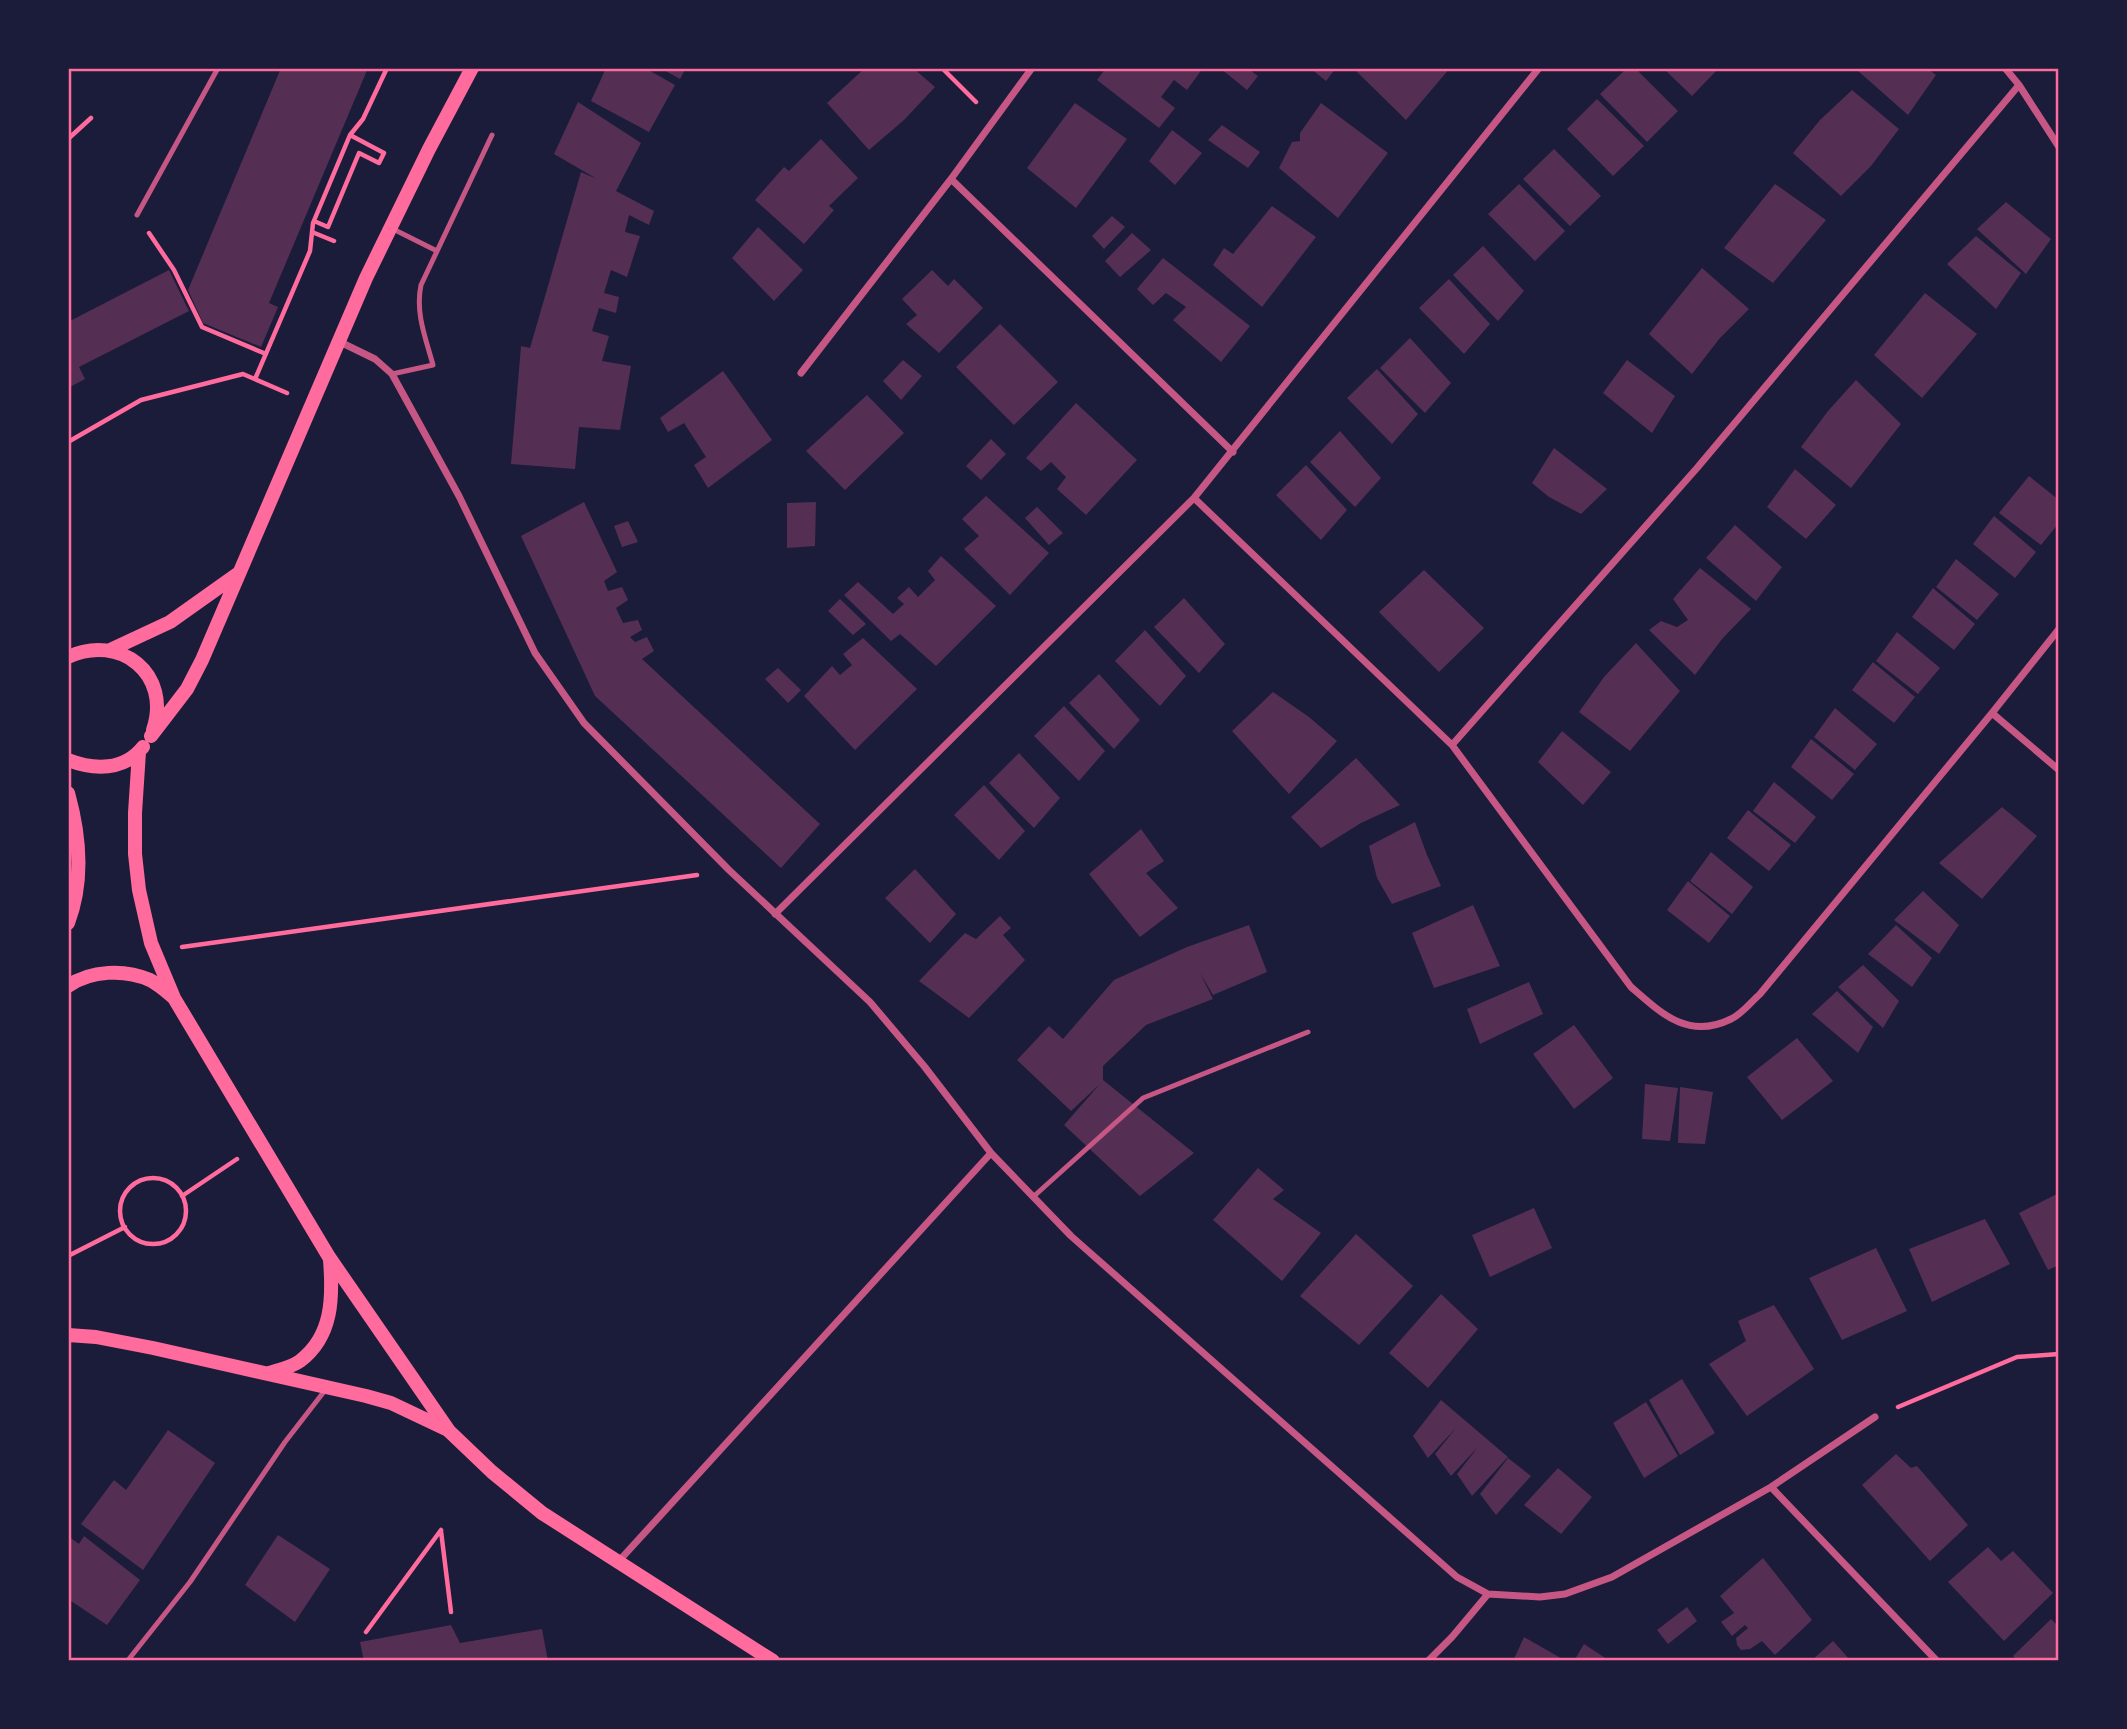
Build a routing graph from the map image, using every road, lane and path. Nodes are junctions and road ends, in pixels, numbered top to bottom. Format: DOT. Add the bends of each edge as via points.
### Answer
graph roads {
  1 [pos="218,68"];
  2 [pos="387,68"];
  3 [pos="472,68"];
  4 [pos="943,68"];
  5 [pos="1032,68"];
  6 [pos="1539,68"];
  7 [pos="2005,68"];
  8 [pos="2019,85"];
  9 [pos="92,118"];
  10 [pos="994,120"];
  11 [pos="350,135"];
  12 [pos="492,135"];
  13 [pos="68,139"];
  14 [pos="2059,147"];
  15 [pos="951,179"];
  16 [pos="137,215"];
  17 [pos="314,221"];
  18 [pos="390,228"];
  19 [pos="312,232"];
  20 [pos="334,241"];
  21 [pos="437,251"];
  22 [pos="338,341"];
  23 [pos="266,354"];
  24 [pos="802,373"];
  25 [pos="392,374"];
  26 [pos="255,379"];
  27 [pos="311,405"];
  28 [pos="68,442"];
  29 [pos="1233,452"];
  30 [pos="1194,498"];
  31 [pos="240,572"];
  32 [pos="2059,629"];
  33 [pos="110,650"];
  34 [pos="72,651"];
  35 [pos="1992,713"];
  36 [pos="151,736"];
  37 [pos="1452,745"];
  38 [pos="139,752"];
  39 [pos="68,760"];
  40 [pos="2059,770"];
  41 [pos="68,793"];
  42 [pos="729,870"];
  43 [pos="775,914"];
  44 [pos="68,923"];
  45 [pos="154,951"];
  46 [pos="68,986"];
  47 [pos="174,998"];
  48 [pos="1308,1032"];
  49 [pos="261,1144"];
  50 [pos="991,1153"];
  51 [pos="182,1196"];
  52 [pos="1032,1197"];
  53 [pos="125,1227"];
  54 [pos="68,1256"];
  55 [pos="329,1257"];
  56 [pos="68,1335"];
  57 [pos="2059,1354"];
  58 [pos="268,1374"];
  59 [pos="328,1387"];
  60 [pos="1875,1417"];
  61 [pos="449,1430"];
  62 [pos="1771,1487"];
  63 [pos="618,1563"];
  64 [pos="1488,1594"];
  65 [pos="451,1612"];
  66 [pos="366,1632"];
  67 [pos="129,1659"];
  68 [pos="773,1661"];
  69 [pos="1428,1661"];
  70 [pos="1937,1661"];
  1 -- 16 [label="lane"];
  2 -- 11 [label="path" via="363,119"];
  3 -- 18 [label="main road"];
  4 -- 10 [label="path"];
  5 -- 10 [label="street"];
  6 -- 29 [label="street"];
  7 -- 8 [label="street"];
  8 -- 14 [label="street"];
  8 -- 37 [label="street" via="1697,468"];
  9 -- 13 [label="path"];
  10 -- 15 [label="street"];
  11 -- 17 [label="path"];
  11 -- 17 [label="path" via="384,153 379,163 359,153 328,227"];
  12 -- 21 [label="lane"];
  15 -- 24 [label="street"];
  15 -- 29 [label="street"];
  16 -- 23 [label="path" via="174,270 202,327"];
  17 -- 19 [label="path"];
  18 -- 21 [label="lane"];
  18 -- 22 [label="main road"];
  19 -- 20 [label="path"];
  19 -- 23 [label="path" via="310,251"];
  21 -- 25 [label="lane" via="418,300 433,365"];
  22 -- 25 [label="street" via="375,359"];
  22 -- 27 [label="main road"];
  23 -- 26 [label="path"];
  25 -- 42 [label="street" via="459,496 535,653 584,723"];
  26 -- 27 [label="path"];
  26 -- 28 [label="path" via="243,374 141,400"];
  27 -- 31 [label="main road"];
  29 -- 30 [label="street"];
  30 -- 37 [label="street"];
  30 -- 43 [label="street"];
  31 -- 33 [label="main road" via="170,622"];
  31 -- 36 [label="main road" via="187,689"];
  32 -- 35 [label="street"];
  33 -- 34 [label="main road"];
  33 -- 36 [label="main road" via="127,656 152,683 158,701"];
  35 -- 37 [label="street" via="1760,994 1732,1018 1697,1028 1665,1016 1631,988"];
  35 -- 40 [label="street"];
  36 -- 38 [label="main road"];
  38 -- 39 [label="main road" via="104,768"];
  38 -- 45 [label="main road" via="135,854"];
  41 -- 44 [label="main road" via="80,869"];
  42 -- 43 [label="street"];
  42 -- 45 [label="path"];
  43 -- 50 [label="street" via="870,1002"];
  45 -- 47 [label="main road"];
  46 -- 47 [label="main road" via="103,973 130,973 153,981"];
  47 -- 49 [label="main road"];
  48 -- 52 [label="lane" via="1143,1098"];
  49 -- 51 [label="path"];
  49 -- 55 [label="main road"];
  50 -- 52 [label="street"];
  50 -- 63 [label="street"];
  51 -- 53 [label="path" via="184,1222 170,1238 148,1244"];
  51 -- 53 [label="path" via="163,1180 134,1184 122,1202"];
  52 -- 64 [label="street" via="1081,1246 1457,1577"];
  53 -- 54 [label="path"];
  55 -- 58 [label="main road" via="333,1293 328,1320 316,1345 298,1362"];
  55 -- 61 [label="main road"];
  56 -- 58 [label="main road"];
  57 -- 60 [label="path" via="2017,1357"];
  58 -- 59 [label="main road"];
  59 -- 61 [label="main road" via="391,1403"];
  59 -- 67 [label="lane" via="190,1582"];
  60 -- 62 [label="street"];
  61 -- 63 [label="main road" via="542,1513"];
  62 -- 64 [label="street" via="1590,1587 1540,1597"];
  62 -- 70 [label="street"];
  63 -- 68 [label="main road"];
  64 -- 69 [label="street"];
  65 -- 66 [label="path" via="441,1530"];
}
